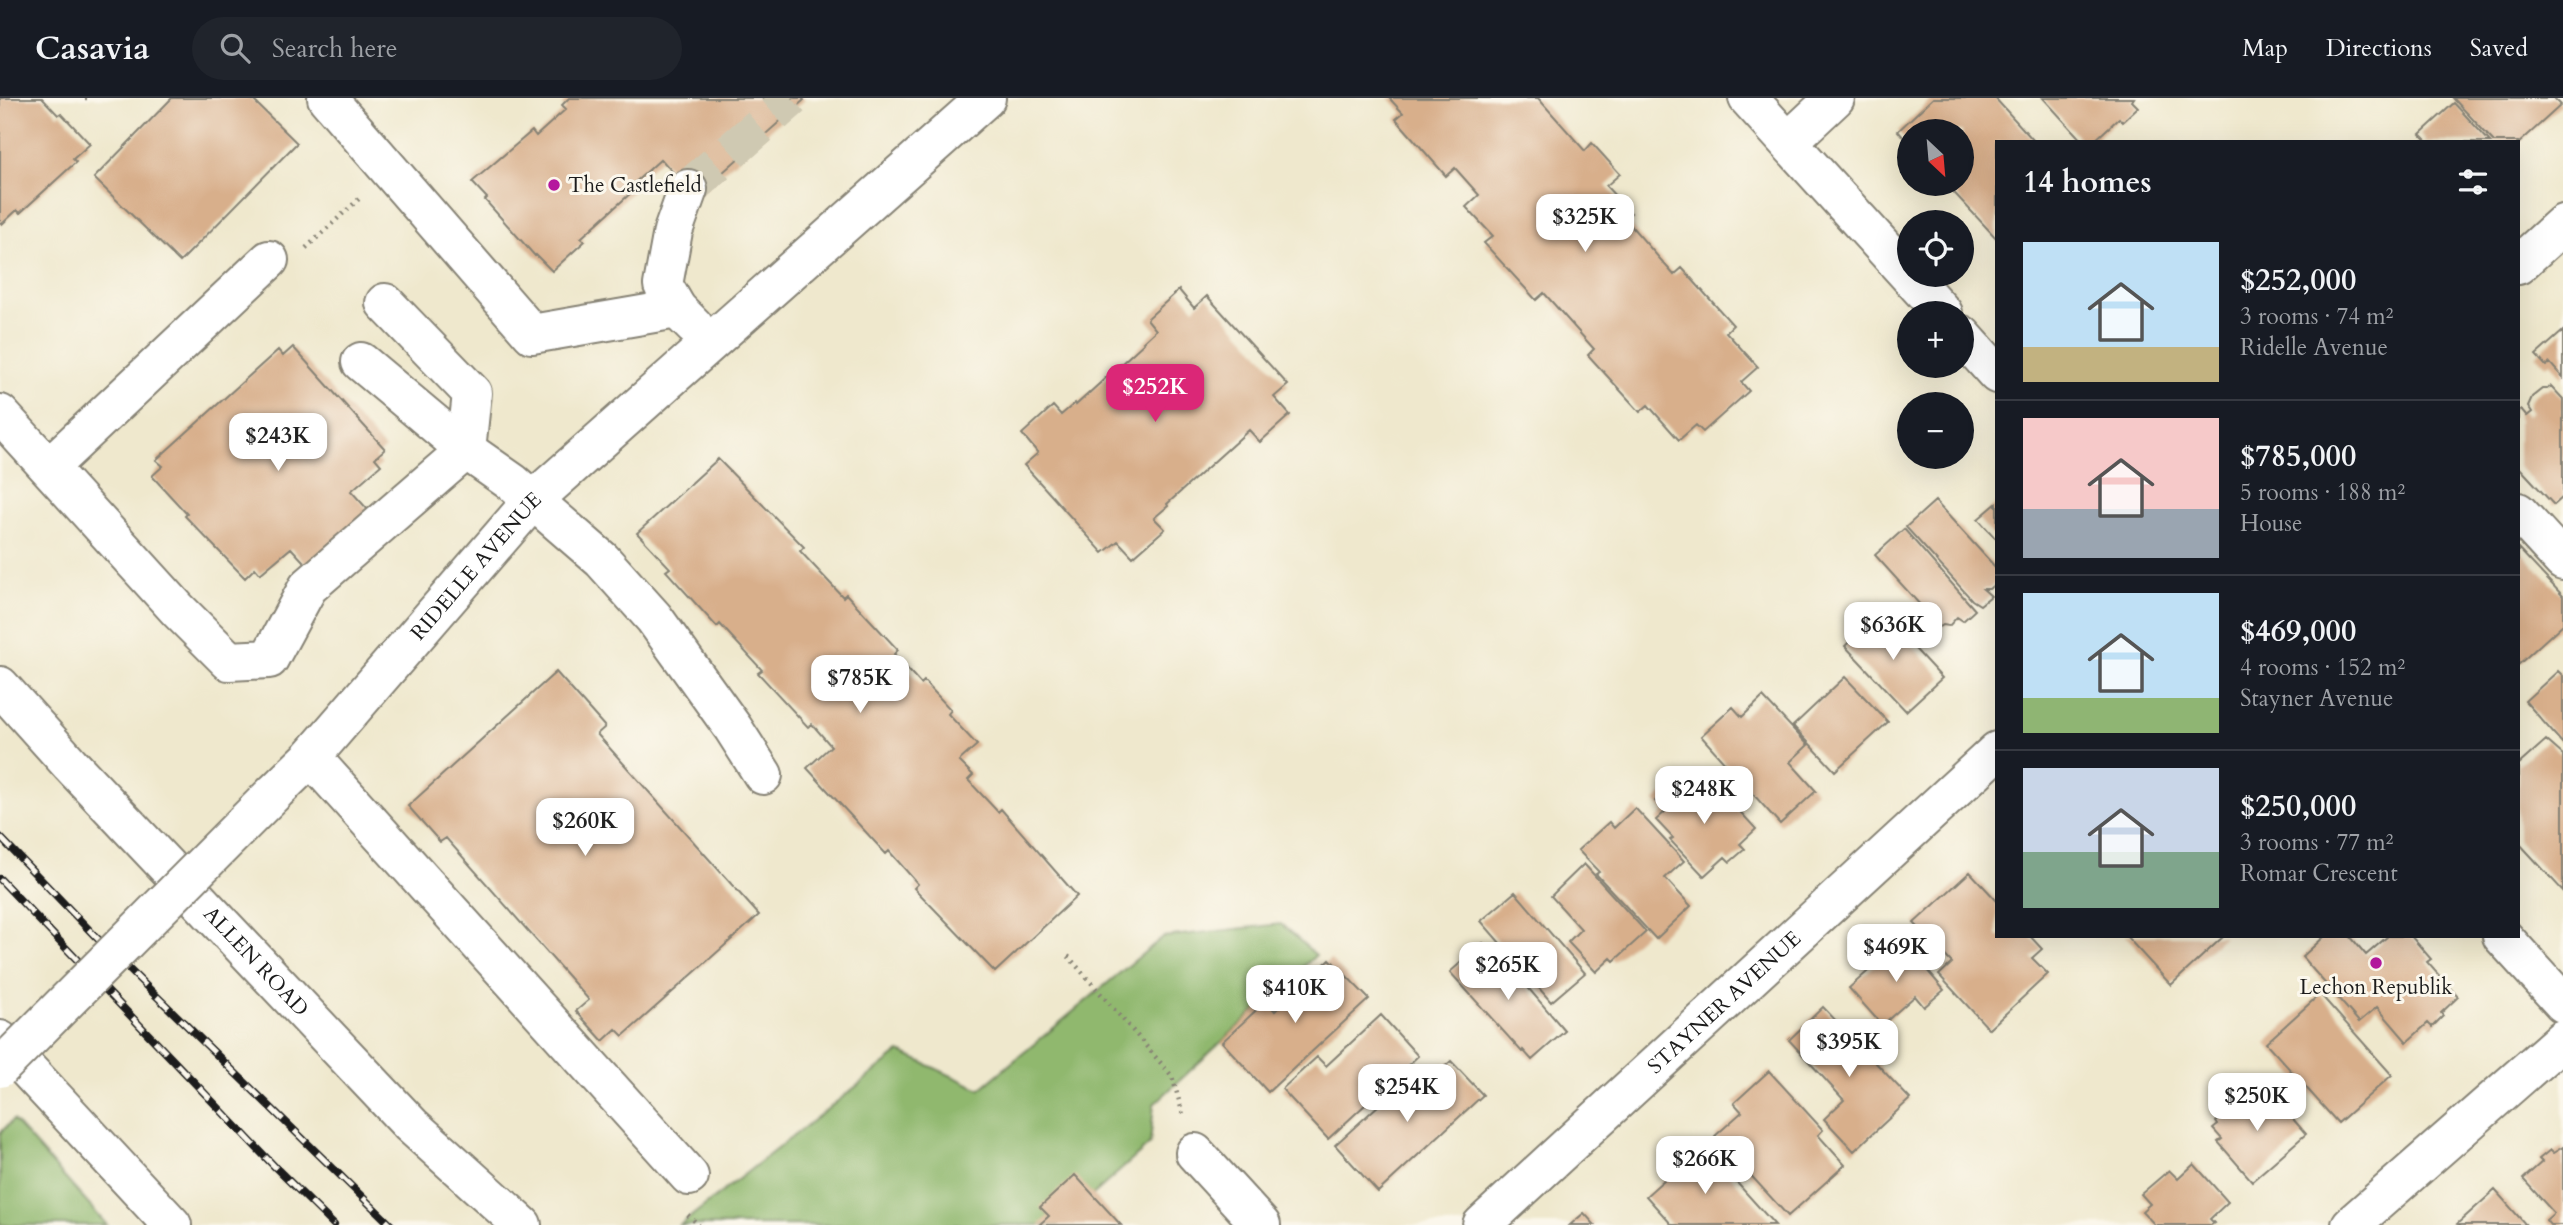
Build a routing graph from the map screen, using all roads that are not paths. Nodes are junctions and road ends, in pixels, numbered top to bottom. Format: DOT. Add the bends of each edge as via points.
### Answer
graph roads {
  1 [pos="327,98"];
  2 [pos="1748,98"];
  3 [pos="1835,98"];
  4 [pos="962,104"];
  5 [pos="1789,141"];
  6 [pos="688,189"];
  7 [pos="2563,224"];
  8 [pos="286,255"];
  9 [pos="2520,263"];
  10 [pos="1931,301"];
  11 [pos="385,303"];
  12 [pos="677,309"];
  13 [pos="710,342"];
  14 [pos="1974,348"];
  15 [pos="361,362"];
  16 [pos="1995,372"];
  17 [pos="0,414"];
  18 [pos="466,450"];
  19 [pos="49,467"];
  20 [pos="532,501"];
  21 [pos="2520,514"];
  22 [pos="2563,561"];
  23 [pos="0,686"];
  24 [pos="1995,753"];
  25 [pos="311,757"];
  26 [pos="763,775"];
  27 [pos="2504,938"];
  28 [pos="2563,1003"];
  29 [pos="2563,1039"];
  30 [pos="0,1040"];
  31 [pos="0,1068"];
  32 [pos="1195,1153"];
  33 [pos="689,1176"];
  34 [pos="172,1225"];
  35 [pos="522,1225"];
  36 [pos="1261,1225"];
  37 [pos="1482,1225"];
  38 [pos="2351,1225"];
  1 -- 12 [label="main road" via="532,334"];
  2 -- 5 [label="main road"];
  3 -- 5 [label="main road"];
  4 -- 13 [label="main road, RIDELLE AVENUE"];
  5 -- 10 [label="main road"];
  6 -- 12 [label="main road" via="673,231 663,285"];
  7 -- 9 [label="main road"];
  8 -- 19 [label="main road"];
  11 -- 18 [label="main road" via="472,393"];
  12 -- 13 [label="main road"];
  13 -- 20 [label="main road, RIDELLE AVENUE"];
  14 -- 16 [label="main road"];
  15 -- 18 [label="main road"];
  17 -- 19 [label="main road"];
  18 -- 19 [label="main road" via="308,587 269,659 229,661"];
  18 -- 20 [label="main road"];
  20 -- 25 [label="main road, RIDELLE AVENUE"];
  20 -- 26 [label="main road" via="602,560 654,618"];
  21 -- 22 [label="main road"];
  23 -- 35 [label="main road, ALLEN ROAD" via="411,1125"];
  24 -- 37 [label="main road, STAYNER AVENUE"];
  25 -- 31 [label="main road, RIDELLE AVENUE, bridge"];
  25 -- 33 [label="main road"];
  27 -- 28 [label="main road"];
  29 -- 38 [label="main road"];
  30 -- 34 [label="main road"];
  32 -- 36 [label="main road"];
}
